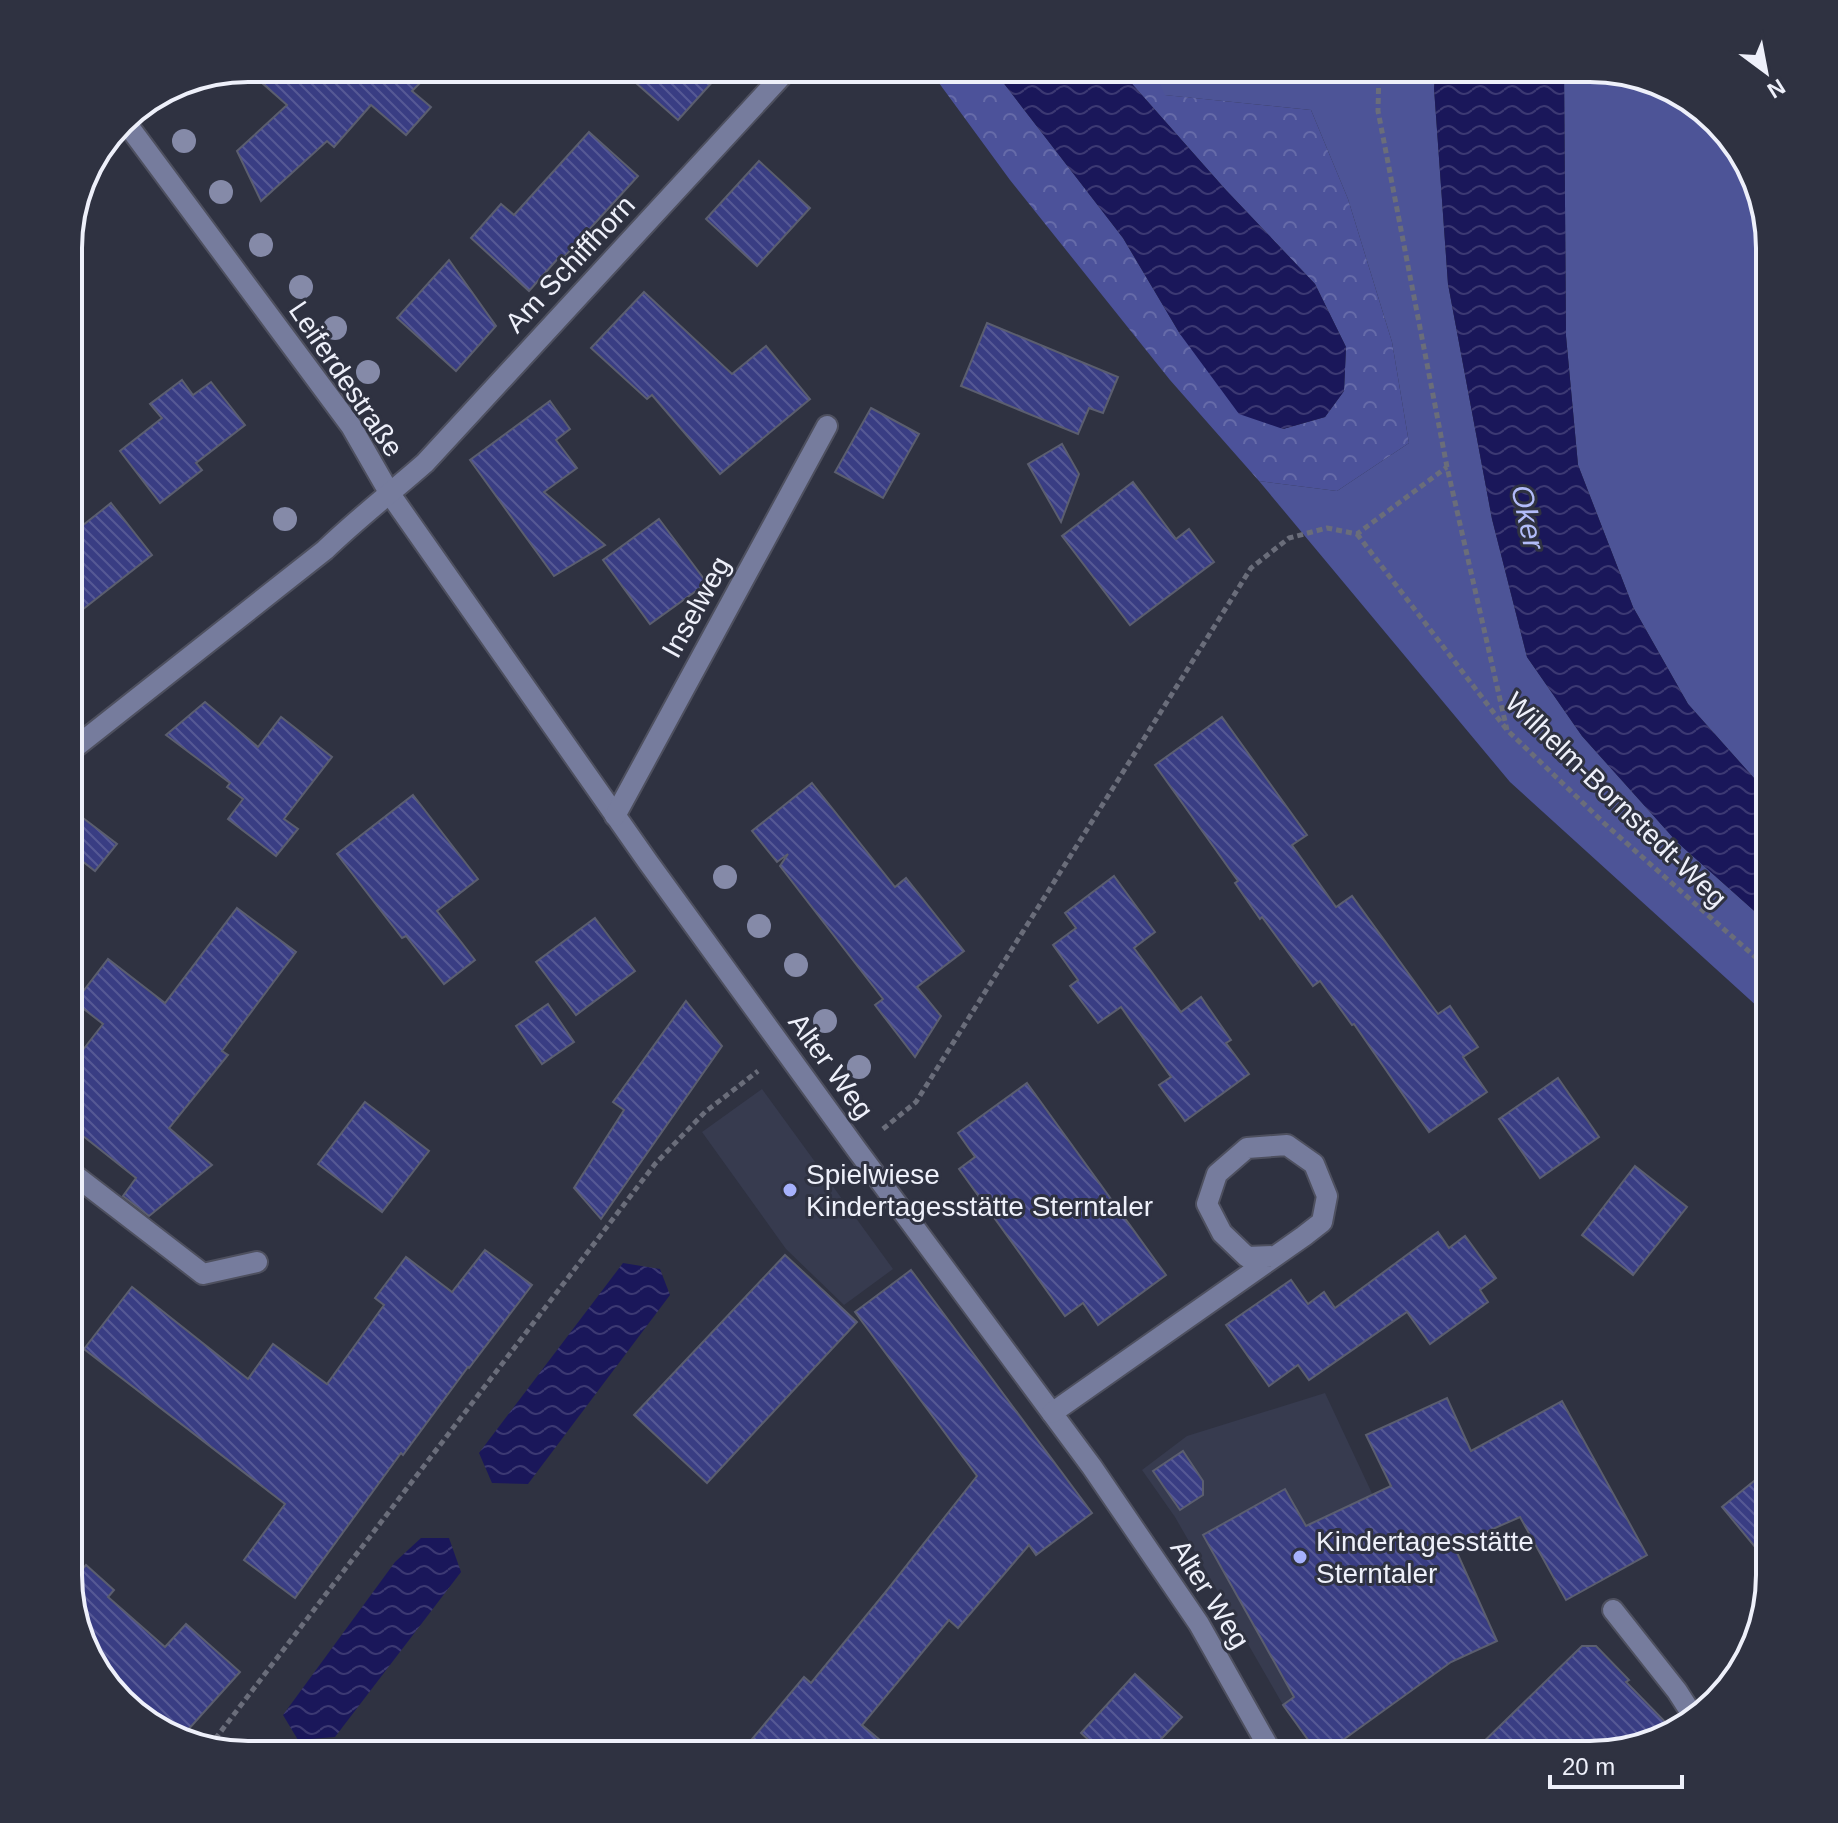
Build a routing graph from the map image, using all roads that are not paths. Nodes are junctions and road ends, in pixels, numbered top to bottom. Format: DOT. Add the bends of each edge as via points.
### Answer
graph roads {
  1 [pos="776,82"];
  2 [pos="132,130"];
  3 [pos="827,426"];
  4 [pos="390,494"];
  5 [pos="82,742"];
  6 [pos="615,816"];
  7 [pos="82,1181"];
  8 [pos="1274,1256"];
  9 [pos="257,1262"];
  10 [pos="1052,1413"];
  11 [pos="1613,1610"];
  12 [pos="1688,1709"];
  13 [pos="1265,1741"];
  1 -- 4 [label="street, Am Schiffhorn" via="425,463"];
  2 -- 4 [label="street, Leiferdestraße" via="351,426"];
  3 -- 6 [label="street, Inselweg"];
  4 -- 5 [label="street, Leiferdestraße"];
  4 -- 6 [label="street, Alter Weg"];
  6 -- 10 [label="street, Alter Weg"];
  7 -- 9 [label="street" via="203,1274"];
  8 -- 8 [label="street" via="1322,1222 1327,1196 1314,1164 1287,1145 1247,1148 1217,1174 1207,1204 1222,1233 1247,1257"];
  8 -- 10 [label="street"];
  10 -- 13 [label="street, Alter Weg" via="1199,1624"];
  11 -- 12 [label="street"];
}
